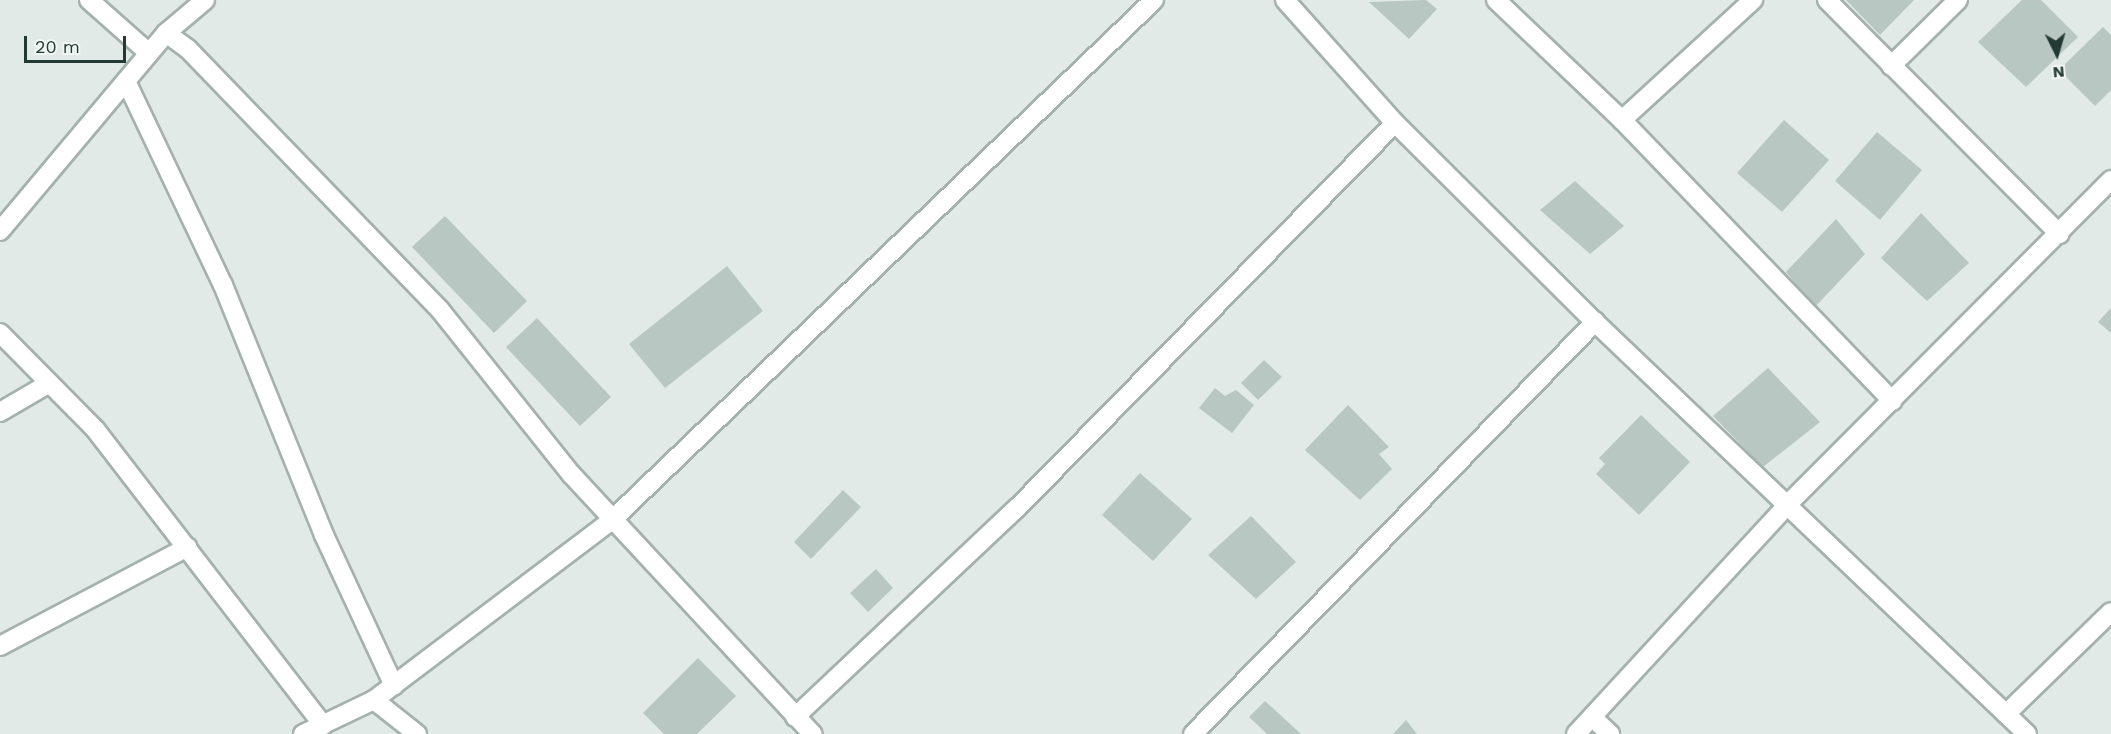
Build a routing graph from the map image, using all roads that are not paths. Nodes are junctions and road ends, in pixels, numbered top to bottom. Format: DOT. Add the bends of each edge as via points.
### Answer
graph roads {
  1 [pos="88,0"];
  2 [pos="205,0"];
  3 [pos="1154,0"];
  4 [pos="1285,0"];
  5 [pos="1496,0"];
  6 [pos="1753,0"];
  7 [pos="1827,0"];
  8 [pos="1958,0"];
  9 [pos="166,33"];
  10 [pos="149,53"];
  11 [pos="1891,66"];
  12 [pos="126,81"];
  13 [pos="1622,120"];
  14 [pos="1395,123"];
  15 [pos="2111,180"];
  16 [pos="0,231"];
  17 [pos="2060,234"];
  18 [pos="1595,322"];
  19 [pos="0,333"];
  20 [pos="48,384"];
  21 [pos="1892,401"];
  22 [pos="0,412"];
  23 [pos="1787,505"];
  24 [pos="612,520"];
  25 [pos="188,547"];
  26 [pos="2111,612"];
  27 [pos="0,646"];
  28 [pos="394,686"];
  29 [pos="374,700"];
  30 [pos="2006,714"];
  31 [pos="795,717"];
  32 [pos="1592,717"];
  33 [pos="323,725"];
  34 [pos="303,734"];
  35 [pos="417,734"];
  36 [pos="813,734"];
  37 [pos="1193,734"];
  38 [pos="1576,734"];
  39 [pos="1610,734"];
  40 [pos="2027,734"];
  1 -- 10 [label="street"];
  2 -- 9 [label="street"];
  3 -- 24 [label="street"];
  4 -- 14 [label="street"];
  5 -- 13 [label="street"];
  6 -- 13 [label="street"];
  7 -- 11 [label="street"];
  8 -- 11 [label="street"];
  9 -- 10 [label="street"];
  9 -- 24 [label="street" via="188,49 440,310"];
  10 -- 12 [label="street"];
  11 -- 17 [label="street"];
  12 -- 16 [label="street"];
  12 -- 28 [label="street" via="223,285 324,535"];
  13 -- 21 [label="street"];
  14 -- 18 [label="street"];
  14 -- 31 [label="street" via="1018,507"];
  15 -- 17 [label="street"];
  17 -- 21 [label="street"];
  18 -- 23 [label="street"];
  18 -- 37 [label="street"];
  19 -- 20 [label="street"];
  20 -- 22 [label="street"];
  20 -- 25 [label="street" via="95,429"];
  21 -- 23 [label="street"];
  23 -- 30 [label="street"];
  23 -- 32 [label="street"];
  24 -- 28 [label="street"];
  24 -- 31 [label="street"];
  25 -- 27 [label="street"];
  25 -- 33 [label="street"];
  26 -- 30 [label="street"];
  28 -- 29 [label="street"];
  29 -- 33 [label="street"];
  29 -- 35 [label="street"];
  30 -- 40 [label="street"];
  31 -- 36 [label="street"];
  32 -- 38 [label="street"];
  32 -- 39 [label="street"];
  33 -- 34 [label="street"];
}
